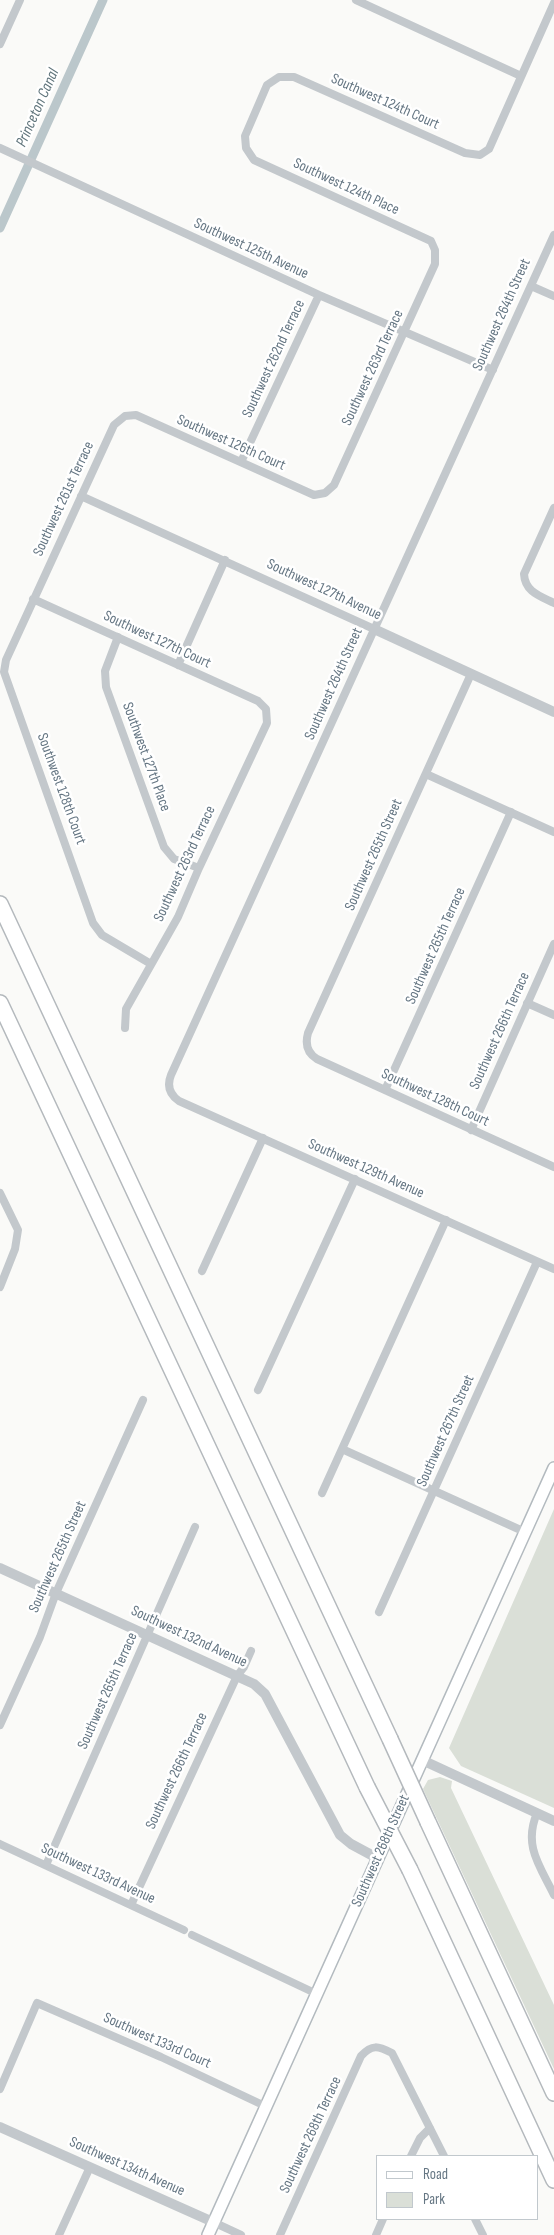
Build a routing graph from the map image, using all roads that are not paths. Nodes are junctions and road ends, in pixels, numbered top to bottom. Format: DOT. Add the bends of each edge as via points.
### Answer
graph roads {
  1 [pos="20,0"];
  2 [pos="356,0"];
  3 [pos="554,3"];
  4 [pos="0,44"];
  5 [pos="521,76"];
  6 [pos="0,148"];
  7 [pos="246,148"];
  8 [pos="554,235"];
  9 [pos="436,250"];
  10 [pos="531,286"];
  11 [pos="319,295"];
  12 [pos="554,296"];
  13 [pos="405,332"];
  14 [pos="493,370"];
  15 [pos="126,416"];
  16 [pos="241,462"];
  17 [pos="325,493"];
  18 [pos="81,496"];
  19 [pos="554,508"];
  20 [pos="225,560"];
  21 [pos="33,598"];
  22 [pos="554,603"];
  23 [pos="374,629"];
  24 [pos="118,637"];
  25 [pos="178,665"];
  26 [pos="471,674"];
  27 [pos="266,710"];
  28 [pos="554,712"];
  29 [pos="426,774"];
  30 [pos="511,812"];
  31 [pos="554,832"];
  32 [pos="199,868"];
  33 [pos="0,904"];
  34 [pos="554,944"];
  35 [pos="151,964"];
  36 [pos="0,1003"];
  37 [pos="527,1003"];
  38 [pos="554,1015"];
  39 [pos="125,1028"];
  40 [pos="308,1049"];
  41 [pos="170,1090"];
  42 [pos="385,1090"];
  43 [pos="471,1130"];
  44 [pos="263,1138"];
  45 [pos="554,1167"];
  46 [pos="354,1179"];
  47 [pos="0,1193"];
  48 [pos="446,1220"];
  49 [pos="538,1262"];
  50 [pos="554,1269"];
  51 [pos="202,1272"];
  52 [pos="0,1287"];
  53 [pos="258,1390"];
  54 [pos="143,1400"];
  55 [pos="342,1449"];
  56 [pos="554,1468"];
  57 [pos="434,1491"];
  58 [pos="322,1493"];
  59 [pos="195,1527"];
  60 [pos="525,1532"];
  61 [pos="0,1568"];
  62 [pos="56,1593"];
  63 [pos="379,1612"];
  64 [pos="148,1635"];
  65 [pos="251,1651"];
  66 [pos="236,1676"];
  67 [pos="0,1725"];
  68 [pos="422,1760"];
  69 [pos="537,1813"];
  70 [pos="554,1821"];
  71 [pos="0,1844"];
  72 [pos="377,1858"];
  73 [pos="46,1865"];
  74 [pos="554,1896"];
  75 [pos="131,1905"];
  76 [pos="184,1930"];
  77 [pos="192,1935"];
  78 [pos="316,1994"];
  79 [pos="0,2090"];
  80 [pos="554,2093"];
  81 [pos="265,2106"];
  82 [pos="430,2128"];
  83 [pos="1,2131"];
  84 [pos="412,2155"];
  85 [pos="444,2155"];
  86 [pos="90,2167"];
  87 [pos="554,2180"];
  88 [pos="383,2220"];
  89 [pos="475,2220"];
  90 [pos="214,2222"];
  91 [pos="482,2234"];
  92 [pos="59,2235"];
  93 [pos="208,2235"];
  94 [pos="241,2235"];
  95 [pos="280,2235"];
  96 [pos="376,2235"];
  1 -- 4 [label="street"];
  2 -- 5 [label="street"];
  3 -- 5 [label="street"];
  5 -- 7 [label="street, Southwest 124th Court" via="489,149 480,155 465,153 294,77 279,76 267,85 244,136"];
  6 -- 11 [label="street, Southwest 125th Avenue"];
  7 -- 9 [label="street, Southwest 124th Place" via="254,160 431,241"];
  8 -- 10 [label="street, Southwest 264th Street"];
  9 -- 13 [label="street, Southwest 263rd Terrace" via="435,264"];
  10 -- 12 [label="street"];
  10 -- 14 [label="street, Southwest 264th Street"];
  11 -- 13 [label="street, Southwest 125th Avenue"];
  11 -- 16 [label="street, Southwest 262nd Terrace"];
  13 -- 14 [label="street, Southwest 125th Avenue"];
  13 -- 17 [label="street, Southwest 263rd Terrace" via="334,485"];
  14 -- 23 [label="street, Southwest 264th Street"];
  15 -- 16 [label="street, Southwest 126th Court" via="136,415"];
  15 -- 18 [label="street, Southwest 261st Terrace" via="114,425"];
  16 -- 17 [label="street, Southwest 126th Court" via="314,495"];
  18 -- 20 [label="street, Southwest 127th Avenue"];
  18 -- 21 [label="street, Southwest 261st Terrace"];
  19 -- 22 [label="street" via="524,574 532,592"];
  20 -- 23 [label="street, Southwest 127th Avenue"];
  20 -- 25 [label="street"];
  21 -- 24 [label="street, Southwest 127th Court"];
  21 -- 35 [label="street, Southwest 128th Court" via="6,660 4,672 93,923 102,935"];
  23 -- 26 [label="street, Southwest 127th Avenue"];
  23 -- 41 [label="street, Southwest 264th Street" via="170,1074"];
  24 -- 25 [label="street, Southwest 127th Court"];
  24 -- 32 [label="street, Southwest 127th Place" via="105,671 106,687 164,847 174,859"];
  25 -- 27 [label="street, Southwest 127th Court" via="258,701"];
  26 -- 28 [label="street, Southwest 127th Avenue"];
  26 -- 29 [label="street, Southwest 265th Street"];
  27 -- 32 [label="street, Southwest 263rd Terrace" via="267,723"];
  29 -- 30 [label="street"];
  29 -- 40 [label="street, Southwest 265th Street" via="308,1033"];
  30 -- 31 [label="street"];
  30 -- 42 [label="street, Southwest 265th Terrace"];
  32 -- 35 [label="street, Southwest 263rd Terrace" via="178,917"];
  33 -- 80 [label="highway, bridge"];
  34 -- 37 [label="street, Southwest 266th Terrace"];
  35 -- 39 [label="street, Southwest 263rd Terrace" via="126,1009"];
  36 -- 87 [label="highway, bridge"];
  37 -- 38 [label="street"];
  37 -- 43 [label="street, Southwest 266th Terrace"];
  40 -- 42 [label="street, Southwest 128th Court" via="317,1059"];
  41 -- 44 [label="street, Southwest 129th Avenue" via="179,1101"];
  42 -- 43 [label="street, Southwest 128th Court"];
  43 -- 45 [label="street, Southwest 128th Court"];
  44 -- 46 [label="street, Southwest 129th Avenue"];
  44 -- 51 [label="street"];
  46 -- 48 [label="street, Southwest 129th Avenue"];
  46 -- 53 [label="street"];
  47 -- 52 [label="street" via="18,1230 15,1249"];
  48 -- 49 [label="street, Southwest 129th Avenue"];
  48 -- 55 [label="street"];
  49 -- 50 [label="street, Southwest 129th Avenue"];
  49 -- 57 [label="street, Southwest 267th Street"];
  54 -- 62 [label="street, Southwest 265th Street"];
  55 -- 57 [label="street"];
  55 -- 58 [label="street"];
  56 -- 60 [label="main road, Southwest 268th Street"];
  57 -- 60 [label="street"];
  57 -- 63 [label="street, Southwest 267th Street"];
  59 -- 64 [label="street, Southwest 265th Terrace"];
  60 -- 68 [label="main road, Southwest 268th Street"];
  61 -- 62 [label="street, Southwest 132nd Avenue"];
  62 -- 64 [label="street, Southwest 132nd Avenue"];
  62 -- 67 [label="street, Southwest 265th Street"];
  64 -- 66 [label="street, Southwest 132nd Avenue"];
  64 -- 73 [label="street, Southwest 265th Terrace"];
  65 -- 66 [label="street, Southwest 266th Terrace"];
  66 -- 72 [label="street, Southwest 132nd Avenue" via="254,1684 265,1694 340,1835"];
  66 -- 75 [label="street, Southwest 266th Terrace"];
  68 -- 69 [label="street"];
  68 -- 72 [label="main road, Southwest 268th Street"];
  69 -- 70 [label="street"];
  69 -- 74 [label="street" via="531,1829 532,1846"];
  71 -- 73 [label="street, Southwest 133rd Avenue"];
  72 -- 78 [label="main road, Southwest 268th Street"];
  73 -- 75 [label="street, Southwest 133rd Avenue"];
  75 -- 76 [label="street, Southwest 133rd Avenue"];
  77 -- 78 [label="street"];
  78 -- 81 [label="main road, Southwest 268th Street"];
  79 -- 81 [label="street, Southwest 133rd Court" via="37,2004"];
  81 -- 90 [label="main road, Southwest 268th Street"];
  82 -- 84 [label="street" via="420,2138"];
  82 -- 85 [label="street"];
  82 -- 95 [label="street, Southwest 268th Terrace" via="392,2053 377,2046 369,2048 362,2056"];
  83 -- 86 [label="street, Southwest 134th Avenue"];
  86 -- 90 [label="street, Southwest 134th Avenue"];
  86 -- 92 [label="street"];
  88 -- 96 [label="street"];
  89 -- 91 [label="street"];
  90 -- 93 [label="main road, Southwest 268th Street"];
  90 -- 94 [label="street, Southwest 134th Avenue"];
}
